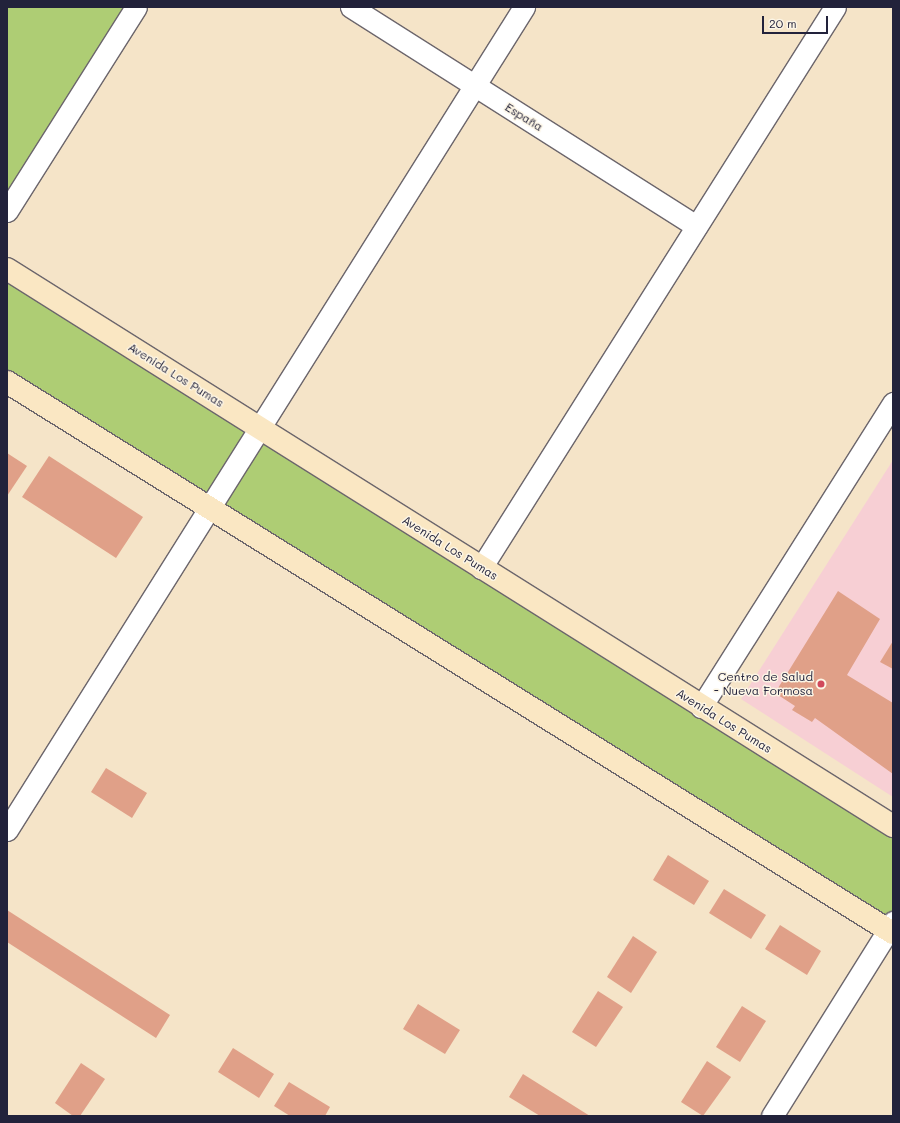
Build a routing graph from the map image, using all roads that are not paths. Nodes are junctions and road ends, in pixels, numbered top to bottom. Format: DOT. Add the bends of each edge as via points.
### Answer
graph roads {
  1 [pos="136,7"];
  2 [pos="351,7"];
  3 [pos="524,7"];
  4 [pos="835,7"];
  5 [pos="475,86"];
  6 [pos="7,211"];
  7 [pos="696,226"];
  8 [pos="7,268"];
  9 [pos="7,382"];
  10 [pos="893,403"];
  11 [pos="259,427"];
  12 [pos="211,510"];
  13 [pos="481,568"];
  14 [pos="701,707"];
  15 [pos="893,826"];
  16 [pos="7,830"];
  17 [pos="891,929"];
  18 [pos="772,1116"];
  1 -- 6 [label="street"];
  2 -- 5 [label="street, España"];
  3 -- 5 [label="street"];
  4 -- 7 [label="street"];
  5 -- 7 [label="street, España"];
  5 -- 11 [label="street"];
  7 -- 13 [label="street"];
  8 -- 11 [label="main road, Avenida Los Pumas"];
  9 -- 12 [label="main road"];
  10 -- 14 [label="street"];
  11 -- 12 [label="street"];
  11 -- 13 [label="main road, Avenida Los Pumas"];
  12 -- 16 [label="street"];
  12 -- 17 [label="main road"];
  13 -- 14 [label="main road, Avenida Los Pumas"];
  14 -- 15 [label="main road, Avenida Los Pumas"];
  17 -- 18 [label="street"];
}
